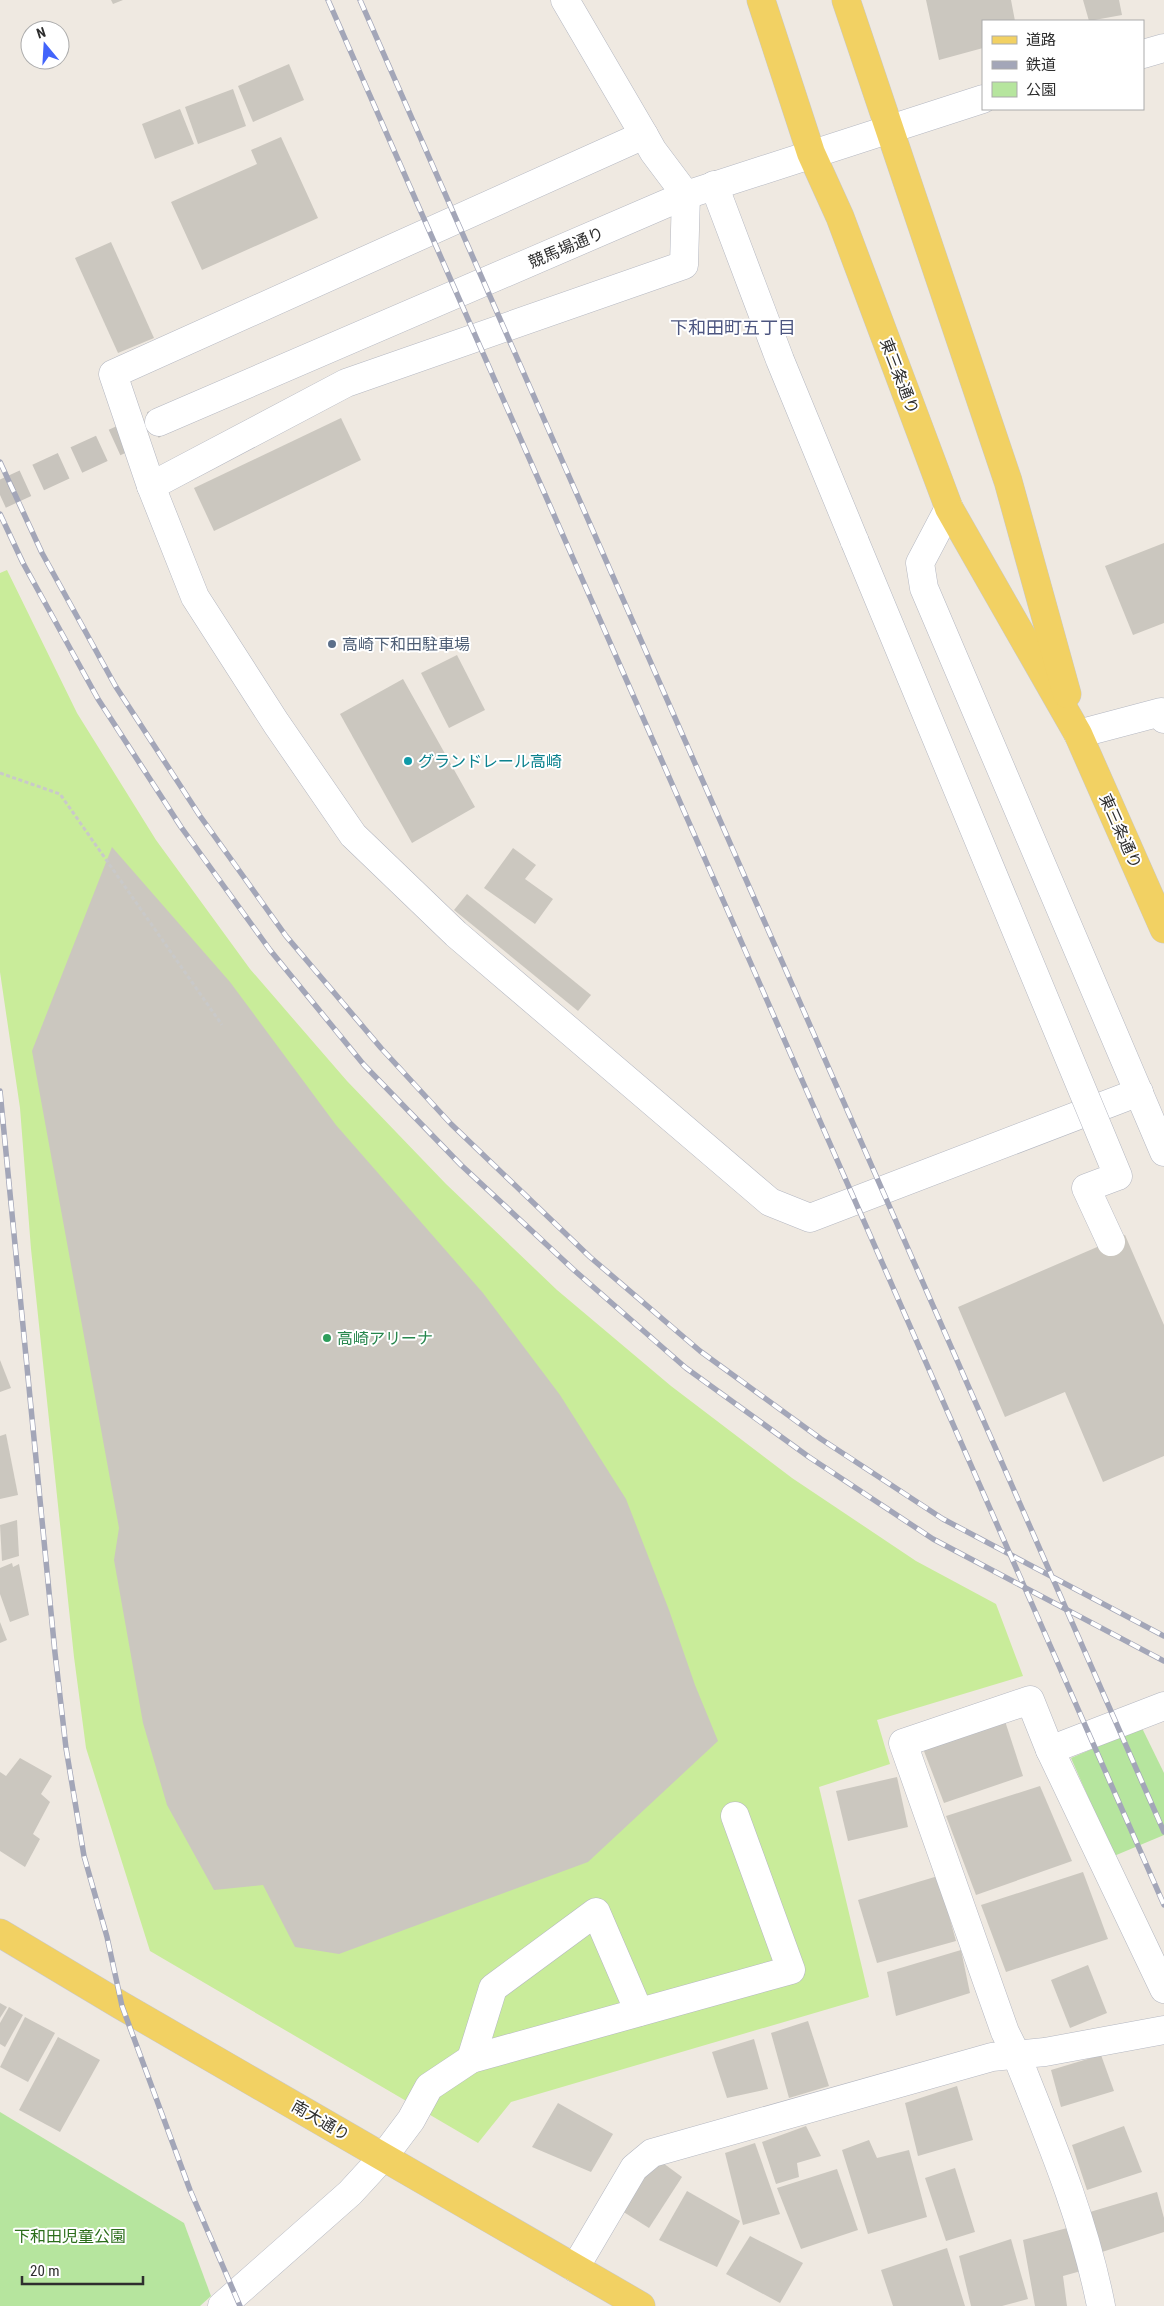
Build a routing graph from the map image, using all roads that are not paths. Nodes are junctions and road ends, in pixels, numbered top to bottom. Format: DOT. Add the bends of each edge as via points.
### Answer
graph roads {
  1 [pos="565,0"];
  2 [pos="762,0"];
  3 [pos="846,0"];
  4 [pos="1164,48"];
  5 [pos="1144,54"];
  6 [pos="982,99"];
  7 [pos="887,128"];
  8 [pos="644,135"];
  9 [pos="811,153"];
  10 [pos="714,186"];
  11 [pos="686,195"];
  12 [pos="159,422"];
  13 [pos="151,486"];
  14 [pos="949,508"];
  15 [pos="1164,719"];
  16 [pos="1078,734"];
  17 [pos="1164,929"];
  18 [pos="1139,1092"];
  19 [pos="1164,1152"];
  20 [pos="1111,1242"];
  21 [pos="1164,1706"];
  22 [pos="1050,1750"];
  23 [pos="735,1816"];
  24 [pos="0,1933"];
  25 [pos="1164,1989"];
  26 [pos="639,2012"];
  27 [pos="1164,2030"];
  28 [pos="1016,2054"];
  29 [pos="471,2059"];
  30 [pos="384,2156"];
  31 [pos="575,2268"];
  32 [pos="222,2306"];
  33 [pos="641,2306"];
  34 [pos="1101,2306"];
  1 -- 8 [label="street"];
  2 -- 9 [label="main road, 東三条通り"];
  3 -- 7 [label="main road, 東三条通り"];
  4 -- 5 [label="street"];
  6 -- 7 [label="street, 競馬場通り"];
  7 -- 9 [label="street, 競馬場通り"];
  7 -- 16 [label="main road, 東三条通り" via="1008,481"];
  8 -- 11 [label="street"];
  8 -- 13 [label="street" via="113,374"];
  9 -- 10 [label="street, 競馬場通り"];
  9 -- 14 [label="main road, 東三条通り" via="840,217"];
  10 -- 11 [label="street, 競馬場通り"];
  10 -- 20 [label="street, bridge" via="780,360 1118,1176 1086,1188"];
  11 -- 12 [label="street, 競馬場通り"];
  11 -- 13 [label="street" via="684,265 346,383"];
  13 -- 18 [label="street" via="195,597 353,835 456,934 770,1202 810,1218"];
  14 -- 16 [label="main road, 東三条通り"];
  14 -- 18 [label="street" via="920,563 924,588"];
  15 -- 16 [label="street" via="1160,712"];
  16 -- 17 [label="main road, 東三条通り"];
  18 -- 19 [label="street"];
  21 -- 22 [label="street"];
  22 -- 25 [label="street"];
  22 -- 28 [label="street" via="1030,1700 903,1743 1005,2032"];
  23 -- 26 [label="street" via="790,1970"];
  24 -- 30 [label="main road, 南大通り"];
  26 -- 29 [label="street"];
  26 -- 29 [label="street" via="596,1912 493,1988"];
  27 -- 28 [label="street" via="1045,2052"];
  28 -- 31 [label="street" via="992,2057 652,2153 634,2168"];
  28 -- 34 [label="street" via="1072,2198 1096,2276"];
  29 -- 30 [label="street" via="429,2087 411,2120"];
  30 -- 31 [label="main road, 南大通り"];
  30 -- 32 [label="street" via="350,2193"];
  31 -- 33 [label="main road, 南大通り"];
}
